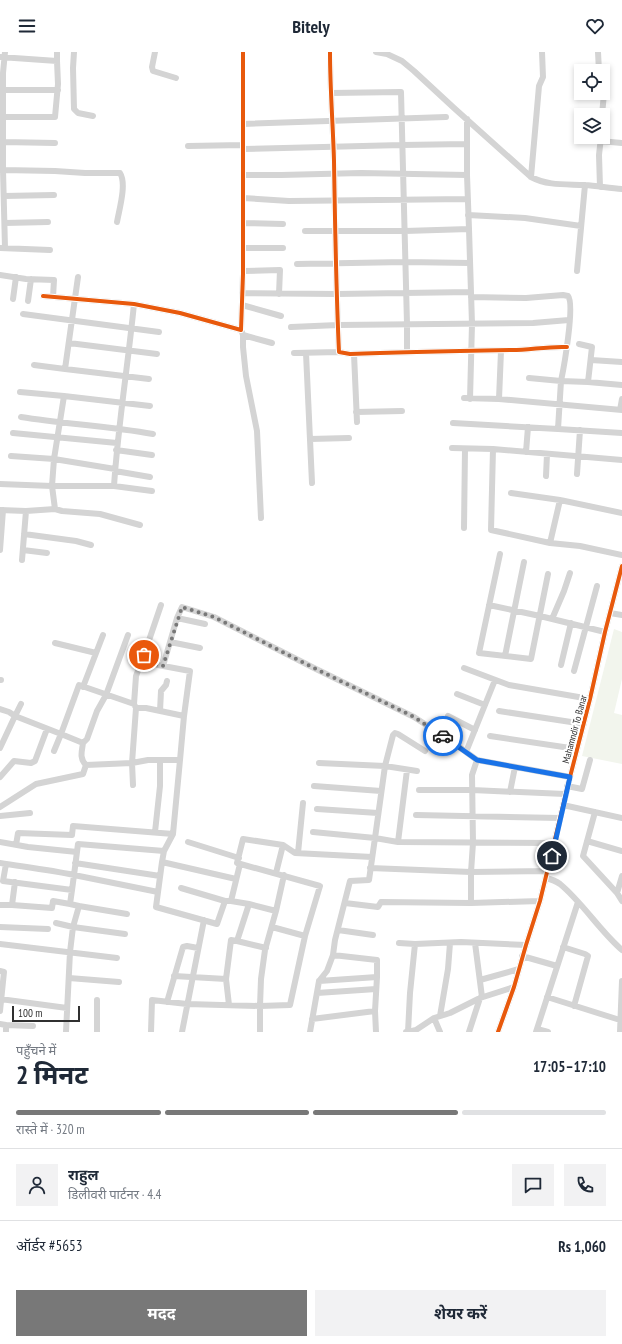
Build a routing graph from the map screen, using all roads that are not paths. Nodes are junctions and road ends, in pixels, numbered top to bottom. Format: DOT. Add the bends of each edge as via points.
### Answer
graph roads {
  1 [pos="57,52"];
  2 [pos="74,52"];
  3 [pos="155,52"];
  4 [pos="243,52"];
  5 [pos="330,52"];
  6 [pos="376,52"];
  7 [pos="542,52"];
  8 [pos="598,52"];
  9 [pos="3,56"];
  10 [pos="57,61"];
  11 [pos="599,64"];
  12 [pos="176,78"];
  13 [pos="3,90"];
  14 [pos="58,90"];
  15 [pos="330,93"];
  16 [pos="93,116"];
  17 [pos="4,117"];
  18 [pos="446,117"];
  19 [pos="401,118"];
  20 [pos="467,119"];
  21 [pos="332,120"];
  22 [pos="243,124"];
  23 [pos="610,141"];
  24 [pos="4,142"];
  25 [pos="55,143"];
  26 [pos="622,143"];
  27 [pos="467,144"];
  28 [pos="600,144"];
  29 [pos="402,145"];
  30 [pos="188,146"];
  31 [pos="243,147"];
  32 [pos="333,147"];
  33 [pos="2,170"];
  34 [pos="334,173"];
  35 [pos="403,173"];
  36 [pos="467,174"];
  37 [pos="243,175"];
  38 [pos="530,176"];
  39 [pos="585,186"];
  40 [pos="600,187"];
  41 [pos="622,189"];
  42 [pos="54,195"];
  43 [pos="4,196"];
  44 [pos="243,198"];
  45 [pos="404,199"];
  46 [pos="468,199"];
  47 [pos="334,201"];
  48 [pos="468,215"];
  49 [pos="48,222"];
  50 [pos="116,222"];
  51 [pos="5,223"];
  52 [pos="243,223"];
  53 [pos="283,224"];
  54 [pos="581,226"];
  55 [pos="469,229"];
  56 [pos="305,231"];
  57 [pos="335,231"];
  58 [pos="405,231"];
  59 [pos="2,248"];
  60 [pos="243,248"];
  61 [pos="283,248"];
  62 [pos="50,250"];
  63 [pos="405,262"];
  64 [pos="336,263"];
  65 [pos="297,264"];
  66 [pos="470,264"];
  67 [pos="243,271"];
  68 [pos="577,271"];
  69 [pos="0,275"];
  70 [pos="78,277"];
  71 [pos="16,278"];
  72 [pos="31,279"];
  73 [pos="242,293"];
  74 [pos="406,293"];
  75 [pos="279,294"];
  76 [pos="337,294"];
  77 [pos="471,294"];
  78 [pos="43,296"];
  79 [pos="53,297"];
  80 [pos="13,299"];
  81 [pos="75,299"];
  82 [pos="28,301"];
  83 [pos="134,304"];
  84 [pos="242,306"];
  85 [pos="23,314"];
  86 [pos="281,316"];
  87 [pos="72,320"];
  88 [pos="569,320"];
  89 [pos="407,324"];
  90 [pos="472,324"];
  91 [pos="338,325"];
  92 [pos="291,327"];
  93 [pos="132,328"];
  94 [pos="159,332"];
  95 [pos="242,333"];
  96 [pos="69,343"];
  97 [pos="272,343"];
  98 [pos="579,344"];
  99 [pos="566,347"];
  100 [pos="129,350"];
  101 [pos="501,350"];
  102 [pos="471,351"];
  103 [pos="339,352"];
  104 [pos="406,352"];
  105 [pos="294,353"];
  106 [pos="306,353"];
  107 [pos="156,354"];
  108 [pos="354,354"];
  109 [pos="591,360"];
  110 [pos="622,362"];
  111 [pos="34,365"];
  112 [pos="65,369"];
  113 [pos="126,376"];
  114 [pos="529,378"];
  115 [pos="149,379"];
  116 [pos="561,381"];
  117 [pos="588,382"];
  118 [pos="622,385"];
  119 [pos="20,392"];
  120 [pos="64,396"];
  121 [pos="499,399"];
  122 [pos="622,399"];
  123 [pos="123,403"];
  124 [pos="560,404"];
  125 [pos="150,406"];
  126 [pos="621,410"];
  127 [pos="402,411"];
  128 [pos="356,412"];
  129 [pos="21,417"];
  130 [pos="357,422"];
  131 [pos="60,423"];
  132 [pos="453,423"];
  133 [pos="528,427"];
  134 [pos="119,428"];
  135 [pos="558,429"];
  136 [pos="580,430"];
  137 [pos="12,433"];
  138 [pos="622,433"];
  139 [pos="153,434"];
  140 [pos="57,438"];
  141 [pos="349,438"];
  142 [pos="310,439"];
  143 [pos="117,443"];
  144 [pos="452,448"];
  145 [pos="465,448"];
  146 [pos="493,449"];
  147 [pos="116,450"];
  148 [pos="526,452"];
  149 [pos="547,454"];
  150 [pos="152,455"];
  151 [pos="11,456"];
  152 [pos="579,456"];
  153 [pos="54,459"];
  154 [pos="622,460"];
  155 [pos="115,470"];
  156 [pos="577,474"];
  157 [pos="546,476"];
  158 [pos="150,477"];
  159 [pos="0,484"];
  160 [pos="312,484"];
  161 [pos="52,486"];
  162 [pos="114,486"];
  163 [pos="152,492"];
  164 [pos="511,493"];
  165 [pos="560,500"];
  166 [pos="55,509"];
  167 [pos="2,510"];
  168 [pos="26,511"];
  169 [pos="622,513"];
  170 [pos="261,518"];
  171 [pos="140,525"];
  172 [pos="464,528"];
  173 [pos="24,534"];
  174 [pos="550,543"];
  175 [pos="91,545"];
  176 [pos="0,550"];
  177 [pos="23,550"];
  178 [pos="47,553"];
  179 [pos="500,554"];
  180 [pos="622,554"];
  181 [pos="22,560"];
  182 [pos="524,562"];
  183 [pos="622,566"];
  184 [pos="570,573"];
  185 [pos="548,574"];
  186 [pos="597,586"];
  187 [pos="619,589"];
  188 [pos="161,605"];
  189 [pos="489,605"];
  190 [pos="515,611"];
  191 [pos="610,613"];
  192 [pos="622,615"];
  193 [pos="540,616"];
  194 [pos="177,618"];
  195 [pos="552,619"];
  196 [pos="205,624"];
  197 [pos="571,624"];
  198 [pos="586,627"];
  199 [pos="605,632"];
  200 [pos="103,634"];
  201 [pos="128,635"];
  202 [pos="170,642"];
  203 [pos="55,643"];
  204 [pos="200,648"];
  205 [pos="96,653"];
  206 [pos="505,656"];
  207 [pos="142,662"];
  208 [pos="560,665"];
  209 [pos="163,666"];
  210 [pos="464,668"];
  211 [pos="574,671"];
  212 [pos="495,680"];
  213 [pos="167,681"];
  214 [pos="83,687"];
  215 [pos="457,694"];
  216 [pos="106,695"];
  217 [pos="590,699"];
  218 [pos="21,704"];
  219 [pos="485,705"];
  220 [pos="135,706"];
  221 [pos="0,709"];
  222 [pos="499,711"];
  223 [pos="160,712"];
  224 [pos="14,716"];
  225 [pos="184,716"];
  226 [pos="448,716"];
  227 [pos="584,724"];
  228 [pos="47,729"];
  229 [pos="475,730"];
  230 [pos="61,734"];
  231 [pos="490,736"];
  232 [pos="83,744"];
  233 [pos="0,748"];
  234 [pos="577,749"];
  235 [pos="54,751"];
  236 [pos="425,751"];
  237 [pos="466,752"];
  238 [pos="160,760"];
  239 [pos="180,760"];
  240 [pos="477,760"];
  241 [pos="590,760"];
  242 [pos="132,763"];
  243 [pos="319,763"];
  244 [pos="86,764"];
  245 [pos="385,766"];
  246 [pos="515,767"];
  247 [pos="408,770"];
  248 [pos="416,771"];
  249 [pos="0,777"];
  250 [pos="570,777"];
  251 [pos="133,785"];
  252 [pos="314,786"];
  253 [pos="567,786"];
  254 [pos="419,790"];
  255 [pos="472,790"];
  256 [pos="381,791"];
  257 [pos="510,792"];
  258 [pos="565,794"];
  259 [pos="303,802"];
  260 [pos="563,805"];
  261 [pos="0,807"];
  262 [pos="317,808"];
  263 [pos="595,812"];
  264 [pos="30,813"];
  265 [pos="378,813"];
  266 [pos="416,815"];
  267 [pos="0,816"];
  268 [pos="472,816"];
  269 [pos="560,818"];
  270 [pos="622,818"];
  271 [pos="155,832"];
  272 [pos="313,832"];
  273 [pos="173,834"];
  274 [pos="375,838"];
  275 [pos="587,841"];
  276 [pos="0,842"];
  277 [pos="188,842"];
  278 [pos="398,842"];
  279 [pos="473,843"];
  280 [pos="554,843"];
  281 [pos="16,844"];
  282 [pos="283,845"];
  283 [pos="164,851"];
  284 [pos="622,851"];
  285 [pos="77,852"];
  286 [pos="298,853"];
  287 [pos="372,857"];
  288 [pos="239,861"];
  289 [pos="162,862"];
  290 [pos="75,863"];
  291 [pos="3,864"];
  292 [pos="370,868"];
  293 [pos="471,872"];
  294 [pos="276,873"];
  295 [pos="547,874"];
  296 [pos="74,875"];
  297 [pos="284,875"];
  298 [pos="160,876"];
  299 [pos="622,876"];
  300 [pos="236,879"];
  301 [pos="15,882"];
  302 [pos="181,888"];
  303 [pos="72,890"];
  304 [pos="158,892"];
  305 [pos="617,893"];
  306 [pos="622,900"];
  307 [pos="228,901"];
  308 [pos="540,901"];
  309 [pos="345,902"];
  310 [pos="578,902"];
  311 [pos="471,903"];
  312 [pos="70,904"];
  313 [pos="249,904"];
  314 [pos="0,905"];
  315 [pos="12,905"];
  316 [pos="79,906"];
  317 [pos="276,911"];
  318 [pos="127,914"];
  319 [pos="204,920"];
  320 [pos="56,923"];
  321 [pos="0,927"];
  322 [pos="73,927"];
  323 [pos="272,927"];
  324 [pos="48,929"];
  325 [pos="338,930"];
  326 [pos="125,934"];
  327 [pos="372,935"];
  328 [pos="305,936"];
  329 [pos="238,941"];
  330 [pos="399,943"];
  331 [pos="450,943"];
  332 [pos="475,943"];
  333 [pos="0,944"];
  334 [pos="416,944"];
  335 [pos="526,945"];
  336 [pos="563,947"];
  337 [pos="198,948"];
  338 [pos="266,948"];
  339 [pos="622,950"];
  340 [pos="70,952"];
  341 [pos="333,955"];
  342 [pos="522,956"];
  343 [pos="117,958"];
  344 [pos="557,966"];
  345 [pos="519,968"];
  346 [pos="0,971"];
  347 [pos="174,976"];
  348 [pos="377,977"];
  349 [pos="69,978"];
  350 [pos="193,978"];
  351 [pos="226,979"];
  352 [pos="480,980"];
  353 [pos="319,981"];
  354 [pos="622,981"];
  355 [pos="119,982"];
  356 [pos="514,987"];
  357 [pos="376,989"];
  358 [pos="317,993"];
  359 [pos="547,997"];
  360 [pos="481,998"];
  361 [pos="1,999"];
  362 [pos="97,1000"];
  363 [pos="167,1002"];
  364 [pos="622,1002"];
  365 [pos="187,1004"];
  366 [pos="229,1005"];
  367 [pos="260,1006"];
  368 [pos="574,1006"];
  369 [pos="67,1008"];
  370 [pos="0,1011"];
  371 [pos="375,1011"];
  372 [pos="437,1017"];
  373 [pos="312,1019"];
  374 [pos="620,1020"];
  375 [pos="3,1024"];
  376 [pos="32,1026"];
  377 [pos="419,1030"];
  378 [pos="469,1030"];
  379 [pos="536,1030"];
  380 [pos="6,1032"];
  381 [pos="66,1032"];
  382 [pos="97,1032"];
  383 [pos="151,1032"];
  384 [pos="182,1032"];
  385 [pos="260,1032"];
  386 [pos="310,1032"];
  387 [pos="376,1032"];
  388 [pos="407,1032"];
  389 [pos="440,1032"];
  390 [pos="462,1032"];
  391 [pos="498,1032"];
  392 [pos="548,1032"];
  393 [pos="620,1032"];
  1 -- 10 [label="street"];
  2 -- 16 [label="street" via="74,109 78,113"];
  3 -- 12 [label="street" via="153,71"];
  4 -- 22 [label="street"];
  5 -- 15 [label="street"];
  6 -- 20 [label="street" via="402,61"];
  7 -- 38 [label="street" via="543,77 539,86"];
  8 -- 11 [label="street"];
  9 -- 10 [label="street"];
  9 -- 13 [label="street"];
  10 -- 14 [label="street"];
  13 -- 14 [label="street"];
  13 -- 17 [label="street"];
  14 -- 17 [label="street" via="55,117"];
  15 -- 19 [label="street" via="401,92"];
  15 -- 21 [label="street"];
  17 -- 24 [label="street"];
  18 -- 19 [label="street"];
  19 -- 21 [label="street"];
  19 -- 29 [label="street"];
  20 -- 27 [label="street"];
  20 -- 38 [label="street"];
  21 -- 22 [label="street"];
  21 -- 32 [label="street"];
  22 -- 31 [label="street"];
  23 -- 26 [label="street"];
  24 -- 25 [label="street"];
  24 -- 33 [label="street"];
  27 -- 29 [label="street"];
  27 -- 36 [label="street"];
  28 -- 40 [label="street"];
  29 -- 32 [label="street"];
  29 -- 35 [label="street"];
  30 -- 31 [label="street"];
  31 -- 32 [label="street"];
  31 -- 37 [label="street"];
  32 -- 34 [label="street"];
  33 -- 43 [label="street"];
  33 -- 50 [label="street" via="120,173 123,179 122,192"];
  34 -- 35 [label="street"];
  34 -- 37 [label="street"];
  34 -- 47 [label="street"];
  35 -- 36 [label="street"];
  35 -- 45 [label="street"];
  36 -- 46 [label="street"];
  37 -- 44 [label="street"];
  38 -- 39 [label="street" via="548,184"];
  39 -- 40 [label="street"];
  39 -- 54 [label="street"];
  40 -- 41 [label="street"];
  42 -- 43 [label="street"];
  43 -- 51 [label="street"];
  44 -- 47 [label="street"];
  44 -- 52 [label="street"];
  45 -- 46 [label="street"];
  45 -- 47 [label="street"];
  45 -- 58 [label="street"];
  46 -- 48 [label="street"];
  47 -- 57 [label="street"];
  48 -- 54 [label="street" via="525,218"];
  48 -- 55 [label="street"];
  49 -- 51 [label="street"];
  51 -- 59 [label="street"];
  52 -- 53 [label="street"];
  52 -- 60 [label="street"];
  54 -- 68 [label="street"];
  55 -- 58 [label="street"];
  55 -- 66 [label="street"];
  56 -- 57 [label="street"];
  57 -- 58 [label="street"];
  57 -- 64 [label="street"];
  58 -- 63 [label="street"];
  59 -- 62 [label="street"];
  60 -- 61 [label="street"];
  60 -- 67 [label="street"];
  63 -- 64 [label="street"];
  63 -- 66 [label="street"];
  63 -- 74 [label="street"];
  64 -- 65 [label="street"];
  64 -- 76 [label="street"];
  66 -- 77 [label="street"];
  67 -- 73 [label="street"];
  67 -- 75 [label="street" via="280,270"];
  69 -- 71 [label="street"];
  70 -- 81 [label="street"];
  71 -- 72 [label="street"];
  71 -- 80 [label="street"];
  72 -- 79 [label="street" via="54,280"];
  72 -- 82 [label="street"];
  73 -- 75 [label="street"];
  73 -- 84 [label="street"];
  74 -- 76 [label="street"];
  74 -- 77 [label="street"];
  74 -- 89 [label="street"];
  75 -- 76 [label="street"];
  76 -- 91 [label="street"];
  77 -- 88 [label="street" via="526,298 566,295 571,301"];
  77 -- 90 [label="street"];
  78 -- 79 [label="street"];
  79 -- 81 [label="street"];
  81 -- 83 [label="street"];
  81 -- 87 [label="street"];
  83 -- 93 [label="street"];
  83 -- 95 [label="street" via="180,314"];
  84 -- 86 [label="street"];
  84 -- 95 [label="street"];
  85 -- 87 [label="street"];
  87 -- 93 [label="street"];
  87 -- 96 [label="street"];
  88 -- 90 [label="street" via="533,324"];
  88 -- 99 [label="street"];
  89 -- 90 [label="street"];
  89 -- 91 [label="street"];
  89 -- 104 [label="street"];
  90 -- 102 [label="street"];
  91 -- 92 [label="street"];
  91 -- 103 [label="street"];
  93 -- 94 [label="street"];
  93 -- 100 [label="street"];
  95 -- 97 [label="street"];
  95 -- 170 [label="street" via="246,376 257,431"];
  96 -- 100 [label="street"];
  96 -- 112 [label="street"];
  98 -- 109 [label="street" via="592,347"];
  99 -- 101 [label="street"];
  99 -- 116 [label="street"];
  100 -- 107 [label="street"];
  100 -- 113 [label="street"];
  101 -- 102 [label="street"];
  101 -- 121 [label="street"];
  102 -- 104 [label="street"];
  102 -- 121 [label="street" via="467,398"];
  103 -- 106 [label="street"];
  103 -- 108 [label="street"];
  104 -- 108 [label="street"];
  105 -- 106 [label="street"];
  106 -- 142 [label="street"];
  108 -- 128 [label="street"];
  109 -- 110 [label="street"];
  109 -- 117 [label="street"];
  111 -- 112 [label="street"];
  112 -- 113 [label="street"];
  113 -- 115 [label="street"];
  113 -- 123 [label="street"];
  114 -- 116 [label="street"];
  116 -- 117 [label="street"];
  116 -- 124 [label="street"];
  117 -- 118 [label="street"];
  119 -- 120 [label="street"];
  120 -- 123 [label="street"];
  120 -- 131 [label="street"];
  121 -- 124 [label="street"];
  122 -- 126 [label="street"];
  123 -- 125 [label="street"];
  123 -- 134 [label="street"];
  124 -- 126 [label="street"];
  124 -- 135 [label="street"];
  127 -- 128 [label="street"];
  128 -- 130 [label="street"];
  129 -- 131 [label="street"];
  131 -- 134 [label="street"];
  131 -- 140 [label="street"];
  132 -- 133 [label="street"];
  133 -- 135 [label="street"];
  133 -- 148 [label="street"];
  134 -- 139 [label="street"];
  134 -- 143 [label="street"];
  135 -- 136 [label="street"];
  136 -- 138 [label="street"];
  136 -- 152 [label="street"];
  137 -- 140 [label="street"];
  140 -- 143 [label="street"];
  140 -- 153 [label="street"];
  141 -- 142 [label="street"];
  142 -- 160 [label="street"];
  143 -- 147 [label="street"];
  144 -- 145 [label="street"];
  145 -- 146 [label="street"];
  145 -- 172 [label="street"];
  146 -- 148 [label="street"];
  146 -- 174 [label="street" via="491,530"];
  147 -- 150 [label="street"];
  147 -- 155 [label="street"];
  148 -- 149 [label="street"];
  149 -- 152 [label="street"];
  149 -- 157 [label="street"];
  151 -- 153 [label="street"];
  152 -- 154 [label="street"];
  152 -- 156 [label="street"];
  153 -- 155 [label="street"];
  153 -- 161 [label="street"];
  155 -- 158 [label="street"];
  155 -- 162 [label="street"];
  159 -- 161 [label="street"];
  161 -- 162 [label="street"];
  161 -- 166 [label="street"];
  162 -- 163 [label="street"];
  164 -- 165 [label="street"];
  165 -- 169 [label="street"];
  165 -- 174 [label="street"];
  166 -- 168 [label="street"];
  166 -- 171 [label="street" via="100,514"];
  167 -- 168 [label="street"];
  167 -- 176 [label="street"];
  168 -- 173 [label="street"];
  173 -- 175 [label="street"];
  173 -- 177 [label="street"];
  174 -- 180 [label="street"];
  177 -- 178 [label="street"];
  177 -- 181 [label="street"];
  179 -- 189 [label="street"];
  182 -- 190 [label="street"];
  183 -- 187 [label="street, Mahamndir To Banar"];
  184 -- 195 [label="street"];
  185 -- 193 [label="street"];
  186 -- 198 [label="street"];
  187 -- 191 [label="street, Mahamndir To Banar"];
  188 -- 207 [label="street"];
  189 -- 190 [label="street"];
  189 -- 206 [label="street" via="479,653"];
  190 -- 193 [label="street"];
  190 -- 206 [label="street"];
  191 -- 192 [label="street"];
  191 -- 199 [label="street, Mahamndir To Banar"];
  193 -- 195 [label="street"];
  193 -- 206 [label="street" via="531,659"];
  194 -- 196 [label="street"];
  194 -- 202 [label="street"];
  194 -- 237 [label="street" via="182,607 214,617 414,717"];
  195 -- 197 [label="street"];
  197 -- 198 [label="street"];
  197 -- 208 [label="street"];
  198 -- 199 [label="street"];
  198 -- 211 [label="street"];
  199 -- 217 [label="street, Mahamndir To Banar"];
  200 -- 205 [label="street"];
  201 -- 216 [label="street"];
  202 -- 204 [label="street"];
  202 -- 209 [label="street"];
  203 -- 205 [label="street"];
  205 -- 214 [label="street"];
  207 -- 209 [label="street"];
  207 -- 220 [label="street" via="136,676"];
  209 -- 225 [label="street" via="190,671"];
  210 -- 212 [label="street"];
  212 -- 217 [label="street" via="509,685"];
  212 -- 219 [label="street"];
  213 -- 223 [label="street" via="162,691"];
  214 -- 216 [label="street"];
  214 -- 230 [label="street" via="79,685"];
  215 -- 219 [label="street"];
  216 -- 220 [label="street"];
  216 -- 232 [label="street"];
  217 -- 227 [label="street, Mahamndir To Banar"];
  218 -- 224 [label="street"];
  219 -- 229 [label="street"];
  220 -- 223 [label="street"];
  220 -- 242 [label="street"];
  221 -- 224 [label="street"];
  222 -- 227 [label="street"];
  223 -- 225 [label="street"];
  224 -- 228 [label="street"];
  224 -- 233 [label="street"];
  225 -- 239 [label="street"];
  226 -- 229 [label="street"];
  227 -- 234 [label="street, Mahamndir To Banar"];
  228 -- 230 [label="street"];
  228 -- 249 [label="street" via="35,761 14,761"];
  229 -- 237 [label="street"];
  230 -- 232 [label="street"];
  230 -- 235 [label="street"];
  231 -- 234 [label="street"];
  232 -- 244 [label="street" via="81,755"];
  234 -- 250 [label="street, Mahamndir To Banar"];
  236 -- 245 [label="street" via="395,733"];
  237 -- 240 [label="street"];
  238 -- 239 [label="street"];
  238 -- 242 [label="street"];
  238 -- 271 [label="street"];
  239 -- 273 [label="street"];
  240 -- 246 [label="street"];
  240 -- 255 [label="street" via="472,775"];
  241 -- 253 [label="street" via="582,789"];
  242 -- 244 [label="street"];
  242 -- 251 [label="street"];
  243 -- 245 [label="street"];
  244 -- 261 [label="street" via="83,774 36,784"];
  245 -- 247 [label="street"];
  245 -- 256 [label="street"];
  246 -- 250 [label="street"];
  246 -- 257 [label="street"];
  247 -- 248 [label="street"];
  247 -- 278 [label="street"];
  250 -- 253 [label="street, Mahamndir To Banar"];
  252 -- 256 [label="street"];
  253 -- 258 [label="street, Mahamndir To Banar"];
  254 -- 255 [label="street"];
  255 -- 257 [label="street"];
  255 -- 268 [label="street"];
  256 -- 265 [label="street"];
  257 -- 258 [label="street"];
  258 -- 260 [label="street, Mahamndir To Banar"];
  259 -- 286 [label="street"];
  260 -- 263 [label="street"];
  260 -- 269 [label="street, Mahamndir To Banar"];
  262 -- 265 [label="street"];
  263 -- 270 [label="street"];
  263 -- 275 [label="street"];
  264 -- 267 [label="street"];
  265 -- 274 [label="street"];
  266 -- 268 [label="street"];
  268 -- 269 [label="street"];
  268 -- 279 [label="street"];
  269 -- 280 [label="street, Mahamndir To Banar"];
  271 -- 273 [label="street"];
  271 -- 281 [label="street" via="73,826 72,835 18,833"];
  272 -- 274 [label="street"];
  273 -- 283 [label="street"];
  274 -- 278 [label="street"];
  274 -- 287 [label="street"];
  275 -- 284 [label="street"];
  275 -- 305 [label="street" via="583,856"];
  276 -- 281 [label="street"];
  277 -- 288 [label="street"];
  278 -- 279 [label="street"];
  279 -- 280 [label="street"];
  279 -- 293 [label="street"];
  280 -- 295 [label="street, Mahamndir To Banar"];
  281 -- 285 [label="street"];
  282 -- 286 [label="street"];
  282 -- 288 [label="street" via="243,839"];
  282 -- 294 [label="street"];
  283 -- 285 [label="street" via="78,844"];
  283 -- 289 [label="street"];
  285 -- 290 [label="street"];
  286 -- 287 [label="street"];
  287 -- 292 [label="street"];
  288 -- 294 [label="street"];
  288 -- 300 [label="street"];
  289 -- 298 [label="street"];
  289 -- 300 [label="street"];
  290 -- 296 [label="street"];
  290 -- 298 [label="street"];
  291 -- 296 [label="street"];
  291 -- 301 [label="street" via="3,881"];
  292 -- 293 [label="street"];
  292 -- 309 [label="street" via="368,880 350,881"];
  293 -- 295 [label="street"];
  293 -- 311 [label="street"];
  294 -- 297 [label="street"];
  295 -- 308 [label="street, Mahamndir To Banar"];
  295 -- 310 [label="street"];
  296 -- 303 [label="street"];
  296 -- 304 [label="street"];
  297 -- 317 [label="street"];
  297 -- 328 [label="street" via="320,886"];
  298 -- 304 [label="street"];
  299 -- 305 [label="street"];
  300 -- 307 [label="street"];
  301 -- 303 [label="street"];
  301 -- 315 [label="street"];
  302 -- 307 [label="street"];
  303 -- 312 [label="street"];
  304 -- 319 [label="street" via="156,907"];
  305 -- 306 [label="street"];
  307 -- 313 [label="street"];
  307 -- 319 [label="street" via="217,924"];
  308 -- 311 [label="street"];
  308 -- 335 [label="street, Mahamndir To Banar"];
  309 -- 311 [label="street" via="378,907 381,902"];
  309 -- 325 [label="street"];
  310 -- 336 [label="street"];
  310 -- 339 [label="street"];
  312 -- 315 [label="street" via="53,901 52,908"];
  312 -- 316 [label="street"];
  313 -- 317 [label="street"];
  313 -- 329 [label="street"];
  314 -- 315 [label="street"];
  316 -- 318 [label="street"];
  316 -- 322 [label="street"];
  317 -- 323 [label="street"];
  319 -- 337 [label="street"];
  320 -- 322 [label="street"];
  321 -- 324 [label="street"];
  322 -- 326 [label="street"];
  322 -- 340 [label="street"];
  323 -- 328 [label="street"];
  323 -- 338 [label="street"];
  325 -- 327 [label="street"];
  325 -- 341 [label="street"];
  328 -- 367 [label="street" via="290,1005"];
  329 -- 338 [label="street"];
  329 -- 351 [label="street" via="231,940"];
  330 -- 334 [label="street"];
  331 -- 332 [label="street"];
  331 -- 334 [label="street"];
  331 -- 372 [label="street" via="448,969"];
  332 -- 335 [label="street"];
  332 -- 352 [label="street"];
  333 -- 340 [label="street"];
  334 -- 388 [label="street"];
  335 -- 342 [label="street, Mahamndir To Banar"];
  336 -- 344 [label="street"];
  336 -- 368 [label="street" via="588,956"];
  337 -- 347 [label="street" via="183,947"];
  337 -- 350 [label="street"];
  338 -- 367 [label="street"];
  340 -- 343 [label="street"];
  340 -- 349 [label="street"];
  341 -- 348 [label="street" via="377,960"];
  341 -- 353 [label="street" via="328,971"];
  342 -- 344 [label="street"];
  342 -- 345 [label="street, Mahamndir To Banar"];
  344 -- 359 [label="street"];
  345 -- 352 [label="street"];
  345 -- 356 [label="street, Mahamndir To Banar"];
  346 -- 361 [label="street" via="4,972"];
  347 -- 350 [label="street"];
  347 -- 363 [label="street"];
  348 -- 353 [label="street"];
  348 -- 357 [label="street"];
  349 -- 355 [label="street"];
  349 -- 369 [label="street"];
  350 -- 351 [label="street"];
  350 -- 365 [label="street"];
  351 -- 366 [label="street"];
  352 -- 360 [label="street"];
  353 -- 358 [label="street"];
  354 -- 364 [label="street"];
  356 -- 360 [label="street"];
  356 -- 391 [label="street, Mahamndir To Banar"];
  357 -- 358 [label="street"];
  357 -- 371 [label="street"];
  358 -- 373 [label="street"];
  359 -- 368 [label="street"];
  359 -- 379 [label="street"];
  360 -- 372 [label="street"];
  360 -- 378 [label="street"];
  361 -- 369 [label="street"];
  361 -- 370 [label="street"];
  362 -- 382 [label="street"];
  363 -- 365 [label="street"];
  363 -- 383 [label="street" via="152,1000"];
  364 -- 374 [label="street"];
  365 -- 366 [label="street"];
  365 -- 384 [label="street"];
  366 -- 367 [label="street"];
  367 -- 385 [label="street"];
  368 -- 374 [label="street"];
  369 -- 381 [label="street"];
  371 -- 373 [label="street"];
  371 -- 387 [label="street"];
  372 -- 377 [label="street"];
  372 -- 389 [label="street"];
  373 -- 386 [label="street"];
  374 -- 393 [label="street"];
  375 -- 376 [label="street"];
  375 -- 380 [label="street"];
  377 -- 388 [label="street"];
  378 -- 390 [label="street"];
  379 -- 392 [label="street"];
}
